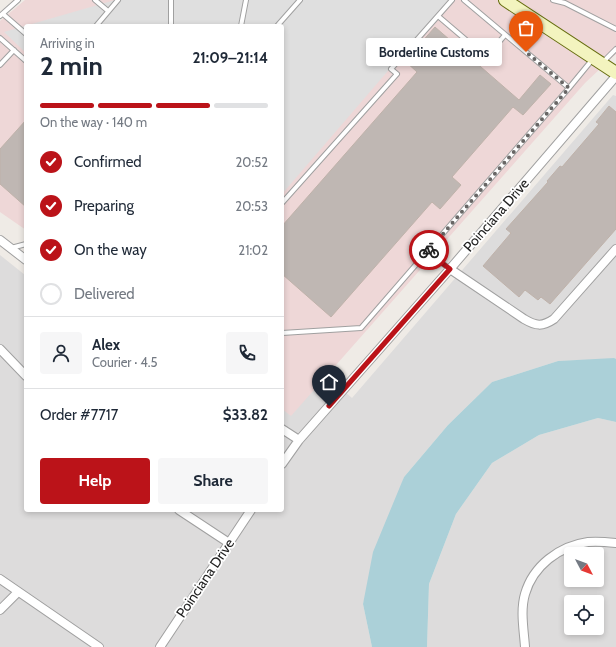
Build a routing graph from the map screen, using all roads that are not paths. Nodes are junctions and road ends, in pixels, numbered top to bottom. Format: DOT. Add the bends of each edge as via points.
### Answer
graph roads {
  1 [pos="18,0"];
  2 [pos="95,0"];
  3 [pos="118,0"];
  4 [pos="171,0"];
  5 [pos="246,0"];
  6 [pos="300,0"];
  7 [pos="452,0"];
  8 [pos="464,0"];
  9 [pos="505,0"];
  10 [pos="553,0"];
  11 [pos="108,11"];
  12 [pos="2,15"];
  13 [pos="438,16"];
  14 [pos="98,24"];
  15 [pos="171,24"];
  16 [pos="241,24"];
  17 [pos="279,24"];
  18 [pos="616,29"];
  19 [pos="24,32"];
  20 [pos="505,35"];
  21 [pos="0,38"];
  22 [pos="616,49"];
  23 [pos="14,50"];
  24 [pos="24,59"];
  25 [pos="598,61"];
  26 [pos="0,65"];
  27 [pos="616,73"];
  28 [pos="616,76"];
  29 [pos="569,88"];
  30 [pos="284,201"];
  31 [pos="0,240"];
  32 [pos="24,244"];
  33 [pos="10,248"];
  34 [pos="616,248"];
  35 [pos="427,252"];
  36 [pos="24,258"];
  37 [pos="450,269"];
  38 [pos="284,333"];
  39 [pos="0,349"];
  40 [pos="24,374"];
  41 [pos="284,430"];
  42 [pos="299,440"];
  43 [pos="284,461"];
  44 [pos="182,512"];
  45 [pos="250,512"];
  46 [pos="229,543"];
  47 [pos="616,543"];
  48 [pos="0,579"];
  49 [pos="18,592"];
  50 [pos="0,610"];
  51 [pos="99,647"];
  52 [pos="160,647"];
  53 [pos="525,647"];
  1 -- 12 [label="lane"];
  2 -- 11 [label="lane"];
  3 -- 11 [label="lane"];
  4 -- 15 [label="lane"];
  5 -- 16 [label="lane"];
  6 -- 17 [label="lane"];
  7 -- 13 [label="lane"];
  8 -- 20 [label="lane"];
  9 -- 25 [label="street"];
  10 -- 18 [label="lane" via="565,3"];
  11 -- 14 [label="lane"];
  12 -- 19 [label="lane"];
  13 -- 20 [label="lane" via="486,57"];
  13 -- 30 [label="lane" via="391,69 397,74"];
  20 -- 29 [label="lane"];
  21 -- 23 [label="lane"];
  22 -- 25 [label="lane"];
  23 -- 24 [label="lane"];
  23 -- 26 [label="lane"];
  25 -- 27 [label="street"];
  25 -- 29 [label="lane"];
  28 -- 37 [label="street, Poinciana Drive"];
  29 -- 35 [label="lane"];
  31 -- 33 [label="street"];
  32 -- 33 [label="lane"];
  33 -- 36 [label="street"];
  34 -- 37 [label="street" via="547,324 531,323"];
  35 -- 37 [label="lane"];
  35 -- 38 [label="lane" via="361,328"];
  37 -- 42 [label="street, Poinciana Drive"];
  39 -- 40 [label="street"];
  41 -- 42 [label="street"];
  42 -- 43 [label="street, Poinciana Drive"];
  44 -- 46 [label="street"];
  45 -- 46 [label="street, Poinciana Drive"];
  46 -- 52 [label="street, Poinciana Drive"];
  47 -- 53 [label="street" via="588,542 575,546 549,558 538,569 524,595"];
  48 -- 49 [label="street"];
  49 -- 50 [label="street"];
  49 -- 51 [label="street"];
}
